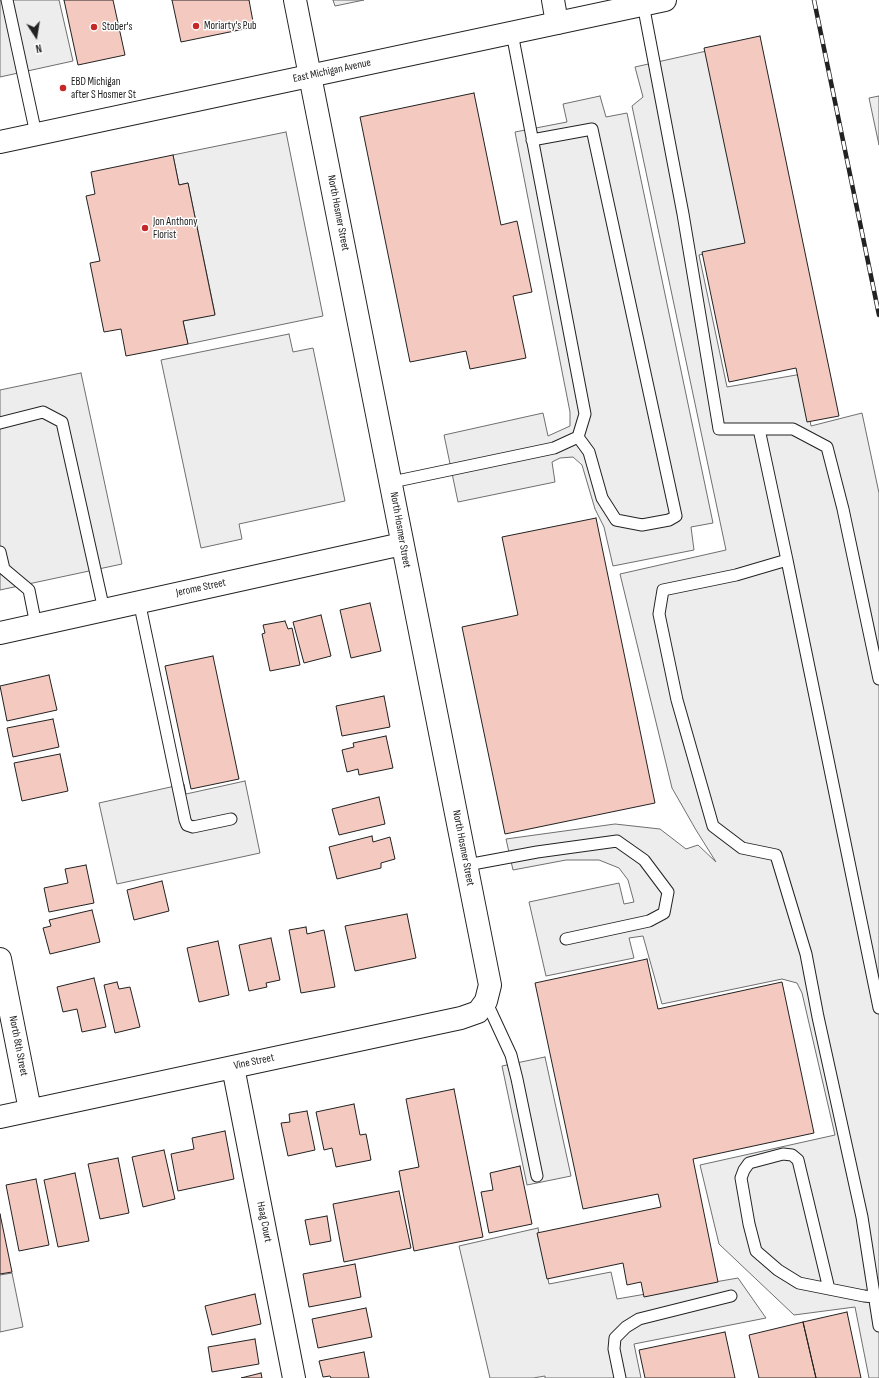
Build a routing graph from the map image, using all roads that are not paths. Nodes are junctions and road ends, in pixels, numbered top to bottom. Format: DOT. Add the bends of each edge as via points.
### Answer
graph roads {
  1 [pos="7,0"];
  2 [pos="295,0"];
  3 [pos="554,0"];
  4 [pos="664,0"];
  5 [pos="643,4"];
  6 [pos="556,23"];
  7 [pos="512,33"];
  8 [pos="310,76"];
  9 [pos="36,134"];
  10 [pos="532,140"];
  11 [pos="0,142"];
  12 [pos="0,423"];
  13 [pos="759,429"];
  14 [pos="578,437"];
  15 [pos="392,482"];
  16 [pos="402,544"];
  17 [pos="0,552"];
  18 [pos="787,560"];
  19 [pos="139,601"];
  20 [pos="104,610"];
  21 [pos="36,625"];
  22 [pos="0,632"];
  23 [pos="879,679"];
  24 [pos="231,819"];
  25 [pos="466,865"];
  26 [pos="566,939"];
  27 [pos="0,959"];
  28 [pos="488,993"];
  29 [pos="879,1008"];
  30 [pos="233,1067"];
  31 [pos="30,1110"];
  32 [pos="0,1117"];
  33 [pos="537,1176"];
  34 [pos="829,1289"];
  35 [pos="731,1296"];
  36 [pos="875,1297"];
  37 [pos="879,1326"];
  38 [pos="294,1378"];
  39 [pos="620,1378"];
  1 -- 9 [label="lane"];
  2 -- 8 [label="street, North Hosmer Street"];
  3 -- 6 [label="street"];
  4 -- 5 [label="street, East Michigan Avenue"];
  5 -- 6 [label="street, East Michigan Avenue"];
  5 -- 13 [label="lane" via="683,214 718,429"];
  6 -- 7 [label="street, East Michigan Avenue"];
  7 -- 8 [label="street, East Michigan Avenue"];
  7 -- 10 [label="lane"];
  8 -- 9 [label="street, East Michigan Avenue"];
  8 -- 15 [label="street, North Hosmer Street"];
  9 -- 11 [label="street, East Michigan Avenue"];
  10 -- 14 [label="lane" via="586,414"];
  10 -- 14 [label="lane" via="592,129 676,516 669,520 642,525 616,520 602,498 589,452"];
  12 -- 20 [label="lane" via="43,412 62,422"];
  13 -- 18 [label="lane"];
  13 -- 23 [label="lane" via="793,429 827,447 843,509"];
  14 -- 15 [label="lane" via="554,448"];
  15 -- 16 [label="street, North Hosmer Street"];
  16 -- 19 [label="street, Jerome Street"];
  16 -- 25 [label="street, North Hosmer Street"];
  17 -- 21 [label="lane" via="4,569 29,590"];
  18 -- 29 [label="lane"];
  18 -- 36 [label="lane" via="736,575 663,590 659,614 677,700 713,826 742,848 776,855 806,954 862,1217"];
  19 -- 20 [label="street, Jerome Street"];
  19 -- 24 [label="lane" via="187,825 193,827"];
  20 -- 21 [label="street, Jerome Street"];
  21 -- 22 [label="street, Jerome Street"];
  25 -- 26 [label="lane" via="617,841 644,860 668,892 664,913 649,921"];
  25 -- 28 [label="street, North Hosmer Street"];
  27 -- 31 [label="street, North 8th Street"];
  28 -- 30 [label="street, Vine Street" via="478,1012 461,1018"];
  28 -- 33 [label="lane" via="517,1079"];
  30 -- 31 [label="street, Vine Street"];
  30 -- 38 [label="street, Haag Court"];
  31 -- 32 [label="street, Vine Street"];
  34 -- 34 [label="lane" via="799,1283 778,1270 756,1251 741,1178 749,1163 783,1154 792,1155 798,1160"];
  34 -- 36 [label="lane"];
  35 -- 39 [label="lane" via="639,1319 626,1327 615,1338 614,1349"];
  36 -- 37 [label="lane"];
}
